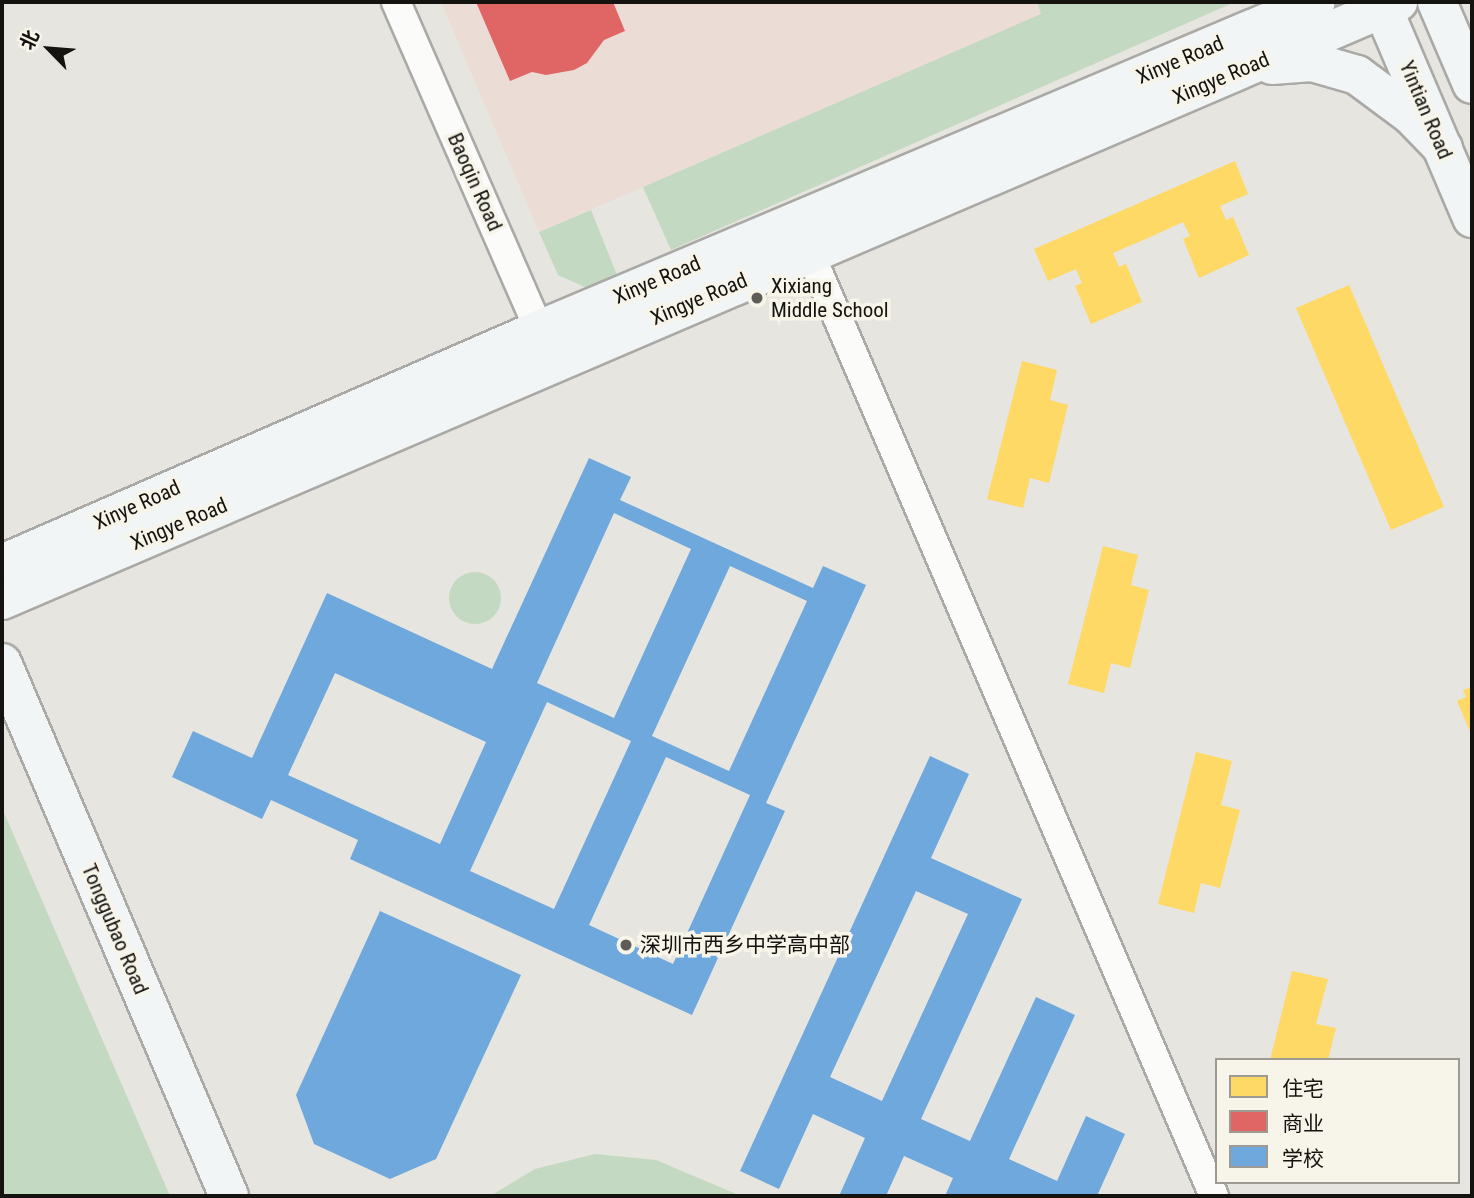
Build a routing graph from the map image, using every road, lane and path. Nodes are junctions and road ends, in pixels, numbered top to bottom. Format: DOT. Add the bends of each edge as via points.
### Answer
graph roads {
  1 [pos="396,2"];
  2 [pos="1275,2"];
  3 [pos="1316,2"];
  4 [pos="1437,2"];
  5 [pos="1387,4"];
  6 [pos="1233,56"];
  7 [pos="1472,84"];
  8 [pos="1443,148"];
  9 [pos="1472,218"];
  10 [pos="802,237"];
  11 [pos="547,346"];
  12 [pos="2,564"];
  13 [pos="2,600"];
  14 [pos="2,663"];
  15 [pos="229,1196"];
  16 [pos="1214,1196"];
  1 -- 11 [label="street, Baoqin Road"];
  2 -- 6 [label="main road"];
  3 -- 6 [label="main road, Xinye Road"];
  4 -- 7 [label="main road"];
  5 -- 6 [label="main road, Xingye Road"];
  5 -- 8 [label="main road, Yintian Road"];
  6 -- 8 [label="main road" via="1336,66 1385,94"];
  6 -- 10 [label="main road, Xingye Road"];
  8 -- 9 [label="main road, Yintian Road"];
  10 -- 11 [label="main road, Xingye Road"];
  10 -- 16 [label="street"];
  11 -- 12 [label="main road, Xinye Road"];
  11 -- 13 [label="main road, Xingye Road"];
  14 -- 15 [label="main road, Tonggubao Road"];
}
